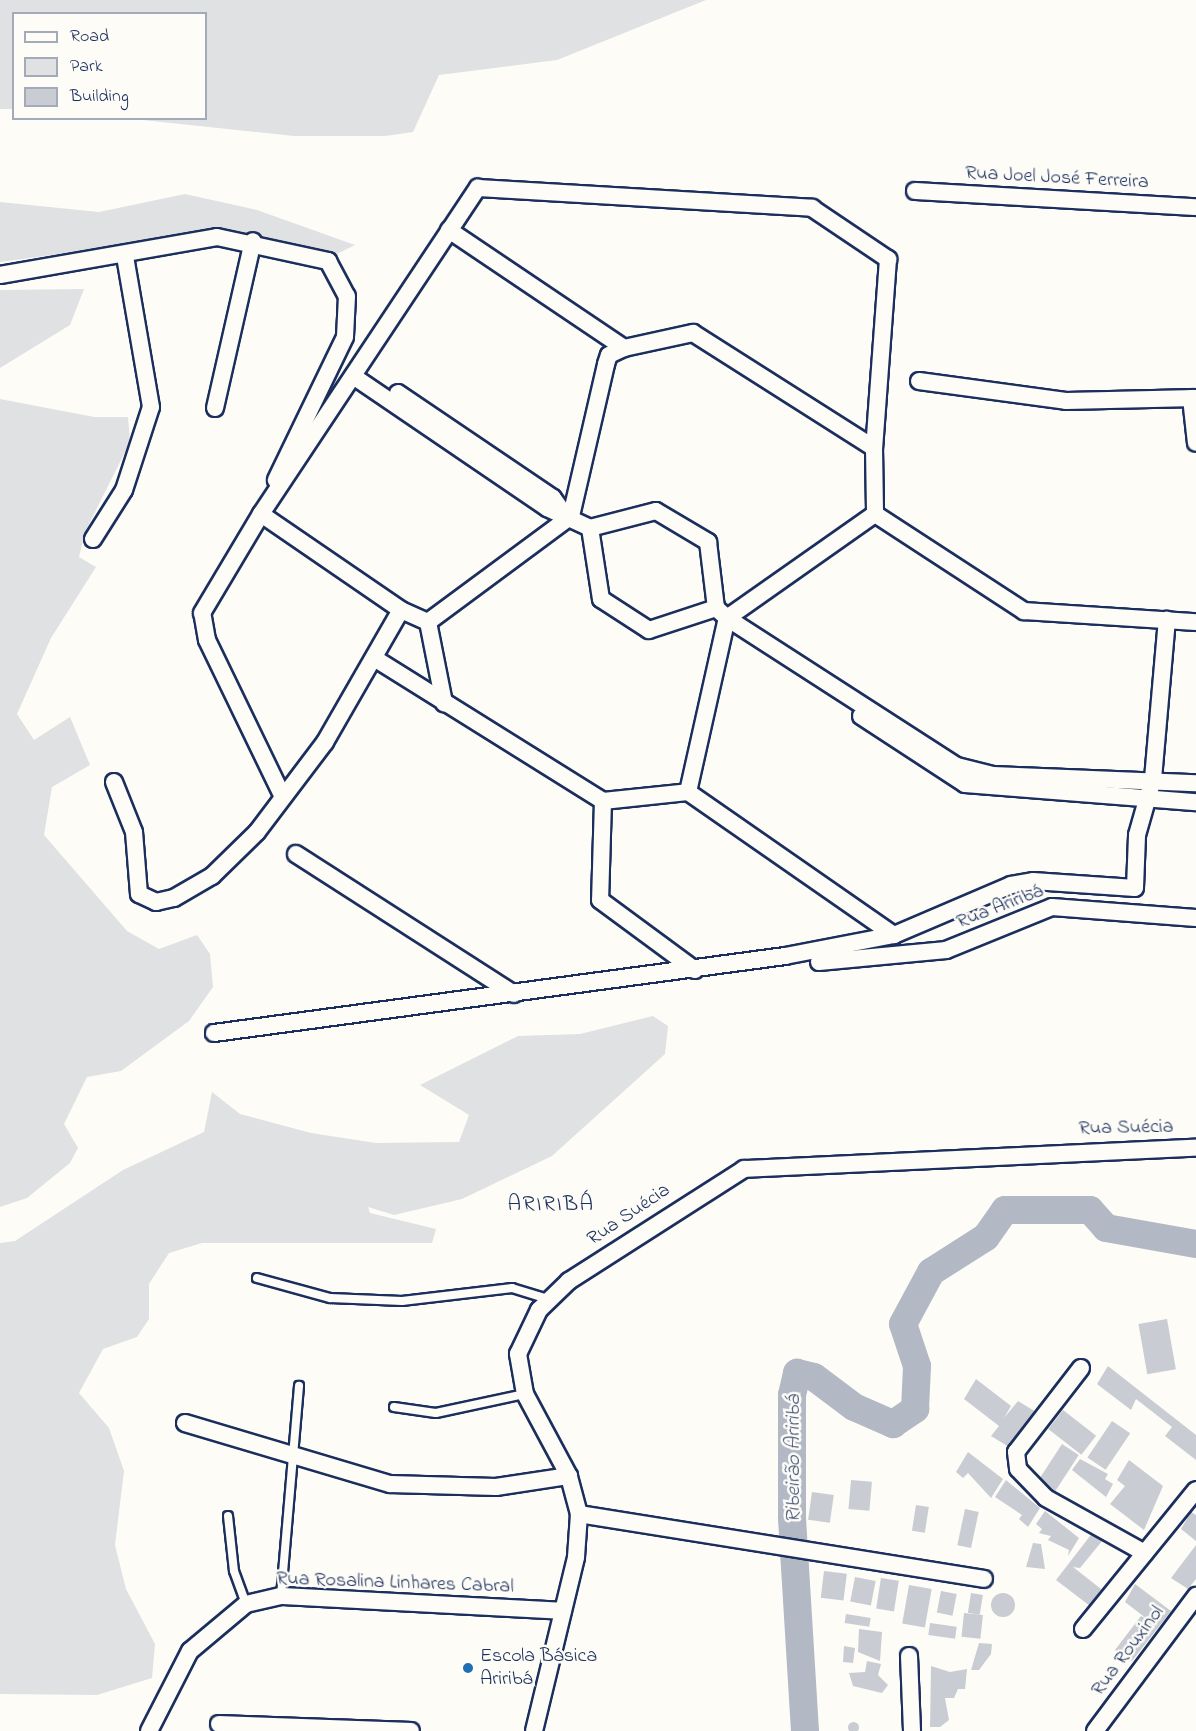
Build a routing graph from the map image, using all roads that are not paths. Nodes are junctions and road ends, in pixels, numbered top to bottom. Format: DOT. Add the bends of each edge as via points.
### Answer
graph roads {
  1 [pos="915,191"];
  2 [pos="1196,207"];
  3 [pos="450,230"];
  4 [pos="253,241"];
  5 [pos="125,256"];
  6 [pos="0,275"];
  7 [pos="624,348"];
  8 [pos="356,371"];
  9 [pos="919,381"];
  10 [pos="1193,398"];
  11 [pos="215,408"];
  12 [pos="1196,443"];
  13 [pos="873,447"];
  14 [pos="264,509"];
  15 [pos="566,513"];
  16 [pos="875,514"];
  17 [pos="590,528"];
  18 [pos="93,539"];
  19 [pos="401,610"];
  20 [pos="726,616"];
  21 [pos="1167,620"];
  22 [pos="428,622"];
  23 [pos="1196,622"];
  24 [pos="374,658"];
  25 [pos="444,703"];
  26 [pos="1153,779"];
  27 [pos="114,782"];
  28 [pos="1196,783"];
  29 [pos="688,792"];
  30 [pos="282,795"];
  31 [pos="1146,797"];
  32 [pos="1165,800"];
  33 [pos="603,801"];
  34 [pos="1196,802"];
  35 [pos="1137,835"];
  36 [pos="296,854"];
  37 [pos="1196,918"];
  38 [pos="894,935"];
  39 [pos="819,962"];
  40 [pos="695,970"];
  41 [pos="514,994"];
  42 [pos="214,1033"];
  43 [pos="1196,1148"];
  44 [pos="256,1278"];
  45 [pos="548,1299"];
  46 [pos="1081,1368"];
  47 [pos="299,1386"];
  48 [pos="525,1394"];
  49 [pos="394,1407"];
  50 [pos="185,1423"];
  51 [pos="295,1458"];
  52 [pos="569,1476"];
  53 [pos="1196,1490"];
  54 [pos="579,1514"];
  55 [pos="228,1516"];
  56 [pos="1145,1553"];
  57 [pos="984,1579"];
  58 [pos="281,1596"];
  59 [pos="1196,1596"];
  60 [pos="246,1604"];
  61 [pos="563,1611"];
  62 [pos="1083,1629"];
  63 [pos="909,1656"];
  64 [pos="219,1724"];
  65 [pos="149,1731"];
  66 [pos="411,1731"];
  67 [pos="534,1731"];
  68 [pos="912,1731"];
  69 [pos="1095,1731"];
  1 -- 2 [label="street, Rua Joel José Ferreira"];
  3 -- 7 [label="street"];
  3 -- 8 [label="street"];
  3 -- 13 [label="street" via="478,188 812,208 888,259"];
  4 -- 5 [label="street" via="217,237"];
  4 -- 11 [label="street"];
  4 -- 14 [label="street" via="328,261 340,279 349,311 339,355 297,429"];
  5 -- 6 [label="street"];
  5 -- 18 [label="street" via="151,407 124,490"];
  7 -- 13 [label="street" via="693,333"];
  7 -- 15 [label="street" via="609,355"];
  8 -- 14 [label="street"];
  8 -- 15 [label="street" via="553,498"];
  9 -- 10 [label="street" via="1066,401"];
  10 -- 12 [label="street"];
  13 -- 16 [label="street"];
  14 -- 19 [label="street"];
  14 -- 30 [label="street" via="202,613 207,640"];
  15 -- 17 [label="street"];
  15 -- 22 [label="street"];
  16 -- 20 [label="street"];
  16 -- 21 [label="street" via="1024,611"];
  17 -- 20 [label="street" via="656,511 708,542"];
  17 -- 20 [label="street" via="601,599 648,630"];
  19 -- 22 [label="street"];
  19 -- 24 [label="street"];
  20 -- 26 [label="street" via="973,772"];
  20 -- 29 [label="street"];
  20 -- 31 [label="street" via="744,636 952,778 982,788"];
  21 -- 23 [label="street"];
  21 -- 26 [label="street"];
  22 -- 25 [label="street"];
  24 -- 25 [label="street"];
  24 -- 30 [label="street" via="325,742"];
  25 -- 33 [label="street"];
  26 -- 28 [label="street"];
  26 -- 31 [label="street"];
  27 -- 30 [label="street" via="136,841 139,894 156,902 174,898 212,876 256,832"];
  29 -- 33 [label="street"];
  29 -- 38 [label="street"];
  31 -- 32 [label="street"];
  31 -- 35 [label="street"];
  32 -- 34 [label="street"];
  32 -- 35 [label="street"];
  33 -- 40 [label="street" via="600,900"];
  35 -- 38 [label="street" via="1136,888 1034,881 1011,885"];
  36 -- 41 [label="street"];
  37 -- 39 [label="street, Rua Ariribá" via="1052,907 946,950"];
  38 -- 40 [label="street"];
  40 -- 41 [label="street"];
  41 -- 42 [label="street"];
  43 -- 45 [label="street, Rua Suécia" via="975,1154 744,1169 715,1183"];
  44 -- 45 [label="lane" via="330,1298 402,1301 512,1288"];
  45 -- 48 [label="street, Rua Suécia" via="520,1343"];
  46 -- 56 [label="street" via="1016,1452 1018,1469 1046,1498"];
  47 -- 51 [label="lane"];
  48 -- 49 [label="lane" via="436,1413"];
  48 -- 52 [label="street, Rua Suécia"];
  50 -- 51 [label="street"];
  51 -- 52 [label="street" via="390,1484 496,1487"];
  51 -- 58 [label="lane" via="289,1473"];
  52 -- 54 [label="street, Rua Suécia"];
  53 -- 56 [label="street"];
  54 -- 57 [label="street"];
  54 -- 61 [label="street, Rua Suécia"];
  55 -- 60 [label="lane" via="234,1570"];
  56 -- 62 [label="street"];
  58 -- 60 [label="street, Rua Rosalina Linhares Cabral"];
  58 -- 61 [label="street, Rua Rosalina Linhares Cabral"];
  59 -- 69 [label="street, Rua Rouxinol"];
  60 -- 65 [label="street, Rua Rosalina Linhares Cabral" via="190,1651"];
  61 -- 67 [label="street, Rua Suécia"];
  63 -- 68 [label="street"];
  64 -- 66 [label="street"];
}
